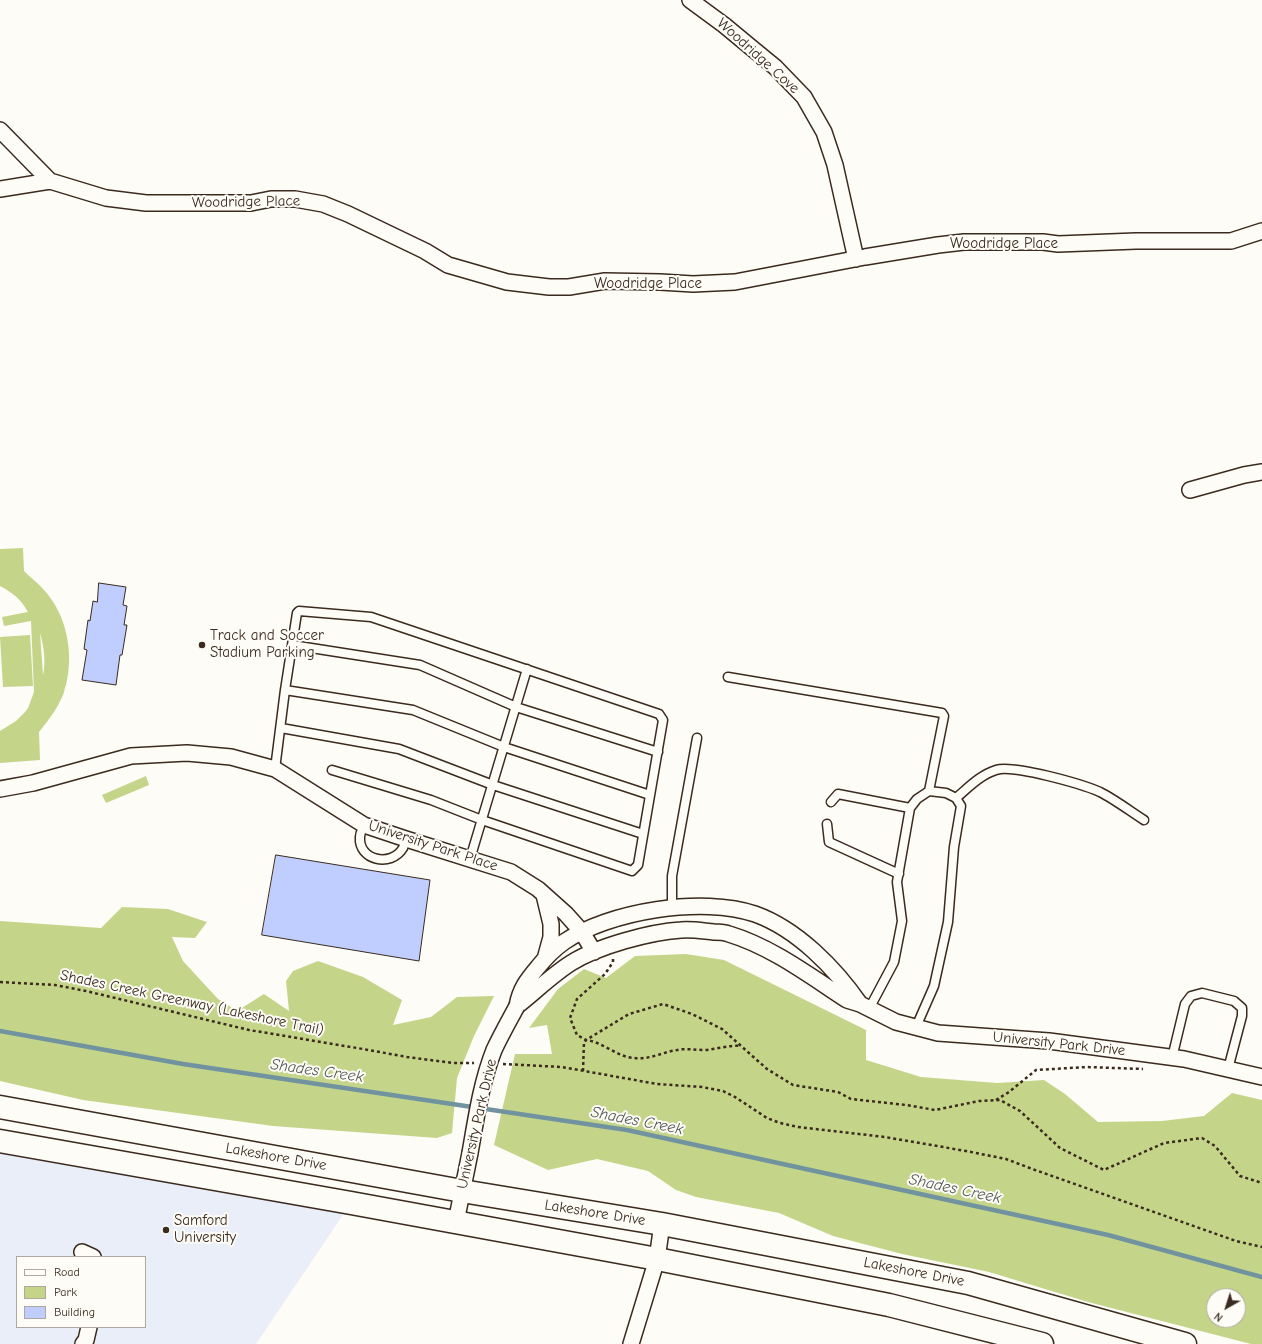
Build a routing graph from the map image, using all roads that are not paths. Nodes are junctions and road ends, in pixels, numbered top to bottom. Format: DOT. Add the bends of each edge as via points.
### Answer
graph roads {
  1 [pos="690,0"];
  2 [pos="0,130"];
  3 [pos="50,181"];
  4 [pos="0,189"];
  5 [pos="1262,230"];
  6 [pos="856,259"];
  7 [pos="1262,472"];
  8 [pos="1190,490"];
  9 [pos="292,645"];
  10 [pos="527,669"];
  11 [pos="728,677"];
  12 [pos="285,690"];
  13 [pos="516,706"];
  14 [pos="281,728"];
  15 [pos="697,738"];
  16 [pos="504,747"];
  17 [pos="658,752"];
  18 [pos="275,769"];
  19 [pos="332,770"];
  20 [pos="493,785"];
  21 [pos="0,789"];
  22 [pos="929,792"];
  23 [pos="650,795"];
  24 [pos="956,798"];
  25 [pos="831,802"];
  26 [pos="910,808"];
  27 [pos="482,820"];
  28 [pos="1144,820"];
  29 [pos="827,824"];
  30 [pos="364,825"];
  31 [pos="643,834"];
  32 [pos="406,840"];
  33 [pos="470,859"];
  34 [pos="899,874"];
  35 [pos="544,895"];
  36 [pos="672,908"];
  37 [pos="674,931"];
  38 [pos="582,932"];
  39 [pos="802,942"];
  40 [pos="599,950"];
  41 [pos="545,959"];
  42 [pos="791,964"];
  43 [pos="517,1006"];
  44 [pos="864,1007"];
  45 [pos="916,1027"];
  46 [pos="1172,1058"];
  47 [pos="1228,1069"];
  48 [pos="1262,1077"];
  49 [pos="0,1107"];
  50 [pos="0,1141"];
  51 [pos="462,1191"];
  52 [pos="456,1222"];
  53 [pos="662,1224"];
  54 [pos="657,1259"];
  55 [pos="89,1328"];
  56 [pos="83,1344"];
  57 [pos="631,1344"];
  58 [pos="1042,1344"];
  59 [pos="1185,1344"];
  1 -- 6 [label="street, Woodridge Cove" via="720,21 775,68 804,97 824,132 835,165"];
  2 -- 3 [label="street, Woodridge Place"];
  3 -- 4 [label="street, Woodridge Place"];
  3 -- 6 [label="street, Woodridge Place" via="106,198 146,203 251,203 271,199 295,199 323,204 425,251 448,265 526,285 569,287 605,281 693,284 735,282"];
  5 -- 6 [label="street, Woodridge Place" via="1231,241 1058,244 964,242"];
  7 -- 8 [label="street"];
  9 -- 10 [label="lane" via="300,611 371,617"];
  9 -- 12 [label="lane"];
  9 -- 13 [label="lane" via="420,665"];
  10 -- 13 [label="lane"];
  10 -- 17 [label="lane" via="659,714 664,720"];
  11 -- 22 [label="lane" via="942,713 944,716"];
  12 -- 14 [label="lane"];
  12 -- 16 [label="lane" via="413,710"];
  13 -- 16 [label="lane"];
  13 -- 17 [label="lane"];
  14 -- 18 [label="lane"];
  14 -- 20 [label="lane" via="399,748"];
  15 -- 36 [label="lane" via="672,876"];
  16 -- 20 [label="lane"];
  16 -- 23 [label="lane"];
  17 -- 23 [label="lane"];
  18 -- 21 [label="street, University Park Place" via="231,757 187,754 131,756 33,783"];
  18 -- 30 [label="street, University Park Place"];
  19 -- 27 [label="lane" via="431,800"];
  20 -- 27 [label="lane"];
  20 -- 31 [label="lane"];
  22 -- 24 [label="lane" via="946,793"];
  22 -- 26 [label="lane" via="917,799"];
  23 -- 31 [label="lane"];
  24 -- 28 [label="lane" via="976,780 996,770 1010,769 1050,776 1100,792"];
  24 -- 45 [label="lane" via="961,806 954,847 948,922 934,986"];
  25 -- 26 [label="lane" via="838,794"];
  26 -- 34 [label="lane"];
  27 -- 31 [label="lane" via="632,871 638,865"];
  27 -- 33 [label="lane"];
  29 -- 34 [label="lane" via="830,842"];
  30 -- 32 [label="street, University Park Place"];
  30 -- 32 [label="lane" via="360,834 361,844 363,850 372,858 385,860 393,857 403,848"];
  32 -- 33 [label="street, University Park Place"];
  33 -- 35 [label="street, University Park Place" via="512,872"];
  34 -- 44 [label="lane" via="897,882 902,921 894,962"];
  35 -- 38 [label="street, University Park Place"];
  35 -- 41 [label="street" via="551,924 551,937"];
  36 -- 37 [label="street"];
  36 -- 38 [label="street, University Park Drive" via="642,912"];
  36 -- 39 [label="street, University Park Drive" via="707,906 755,914"];
  37 -- 40 [label="street, University Park Drive" via="645,936"];
  37 -- 42 [label="street, University Park Drive" via="728,933 751,942"];
  38 -- 40 [label="street, University Park Place"];
  38 -- 41 [label="street, University Park Drive" via="565,941"];
  39 -- 42 [label="street"];
  39 -- 44 [label="street, University Park Drive" via="816,953"];
  40 -- 43 [label="street, University Park Drive" via="571,963"];
  41 -- 43 [label="street, University Park Drive" via="523,986"];
  42 -- 44 [label="street, University Park Drive" via="847,1000"];
  43 -- 51 [label="street, University Park Drive, bridge" via="494,1051 485,1077"];
  44 -- 45 [label="street, University Park Drive" via="896,1022"];
  45 -- 46 [label="street, University Park Drive" via="938,1033 1049,1041"];
  46 -- 47 [label="street, University Park Drive"];
  46 -- 47 [label="lane" via="1185,1004 1191,996 1202,993 1234,1001 1242,1008"];
  47 -- 48 [label="street, University Park Drive"];
  49 -- 51 [label="main road, Lakeshore Drive"];
  50 -- 52 [label="main road"];
  51 -- 52 [label="street, University Park Drive"];
  51 -- 53 [label="main road, Lakeshore Drive"];
  52 -- 54 [label="main road"];
  53 -- 54 [label="street"];
  53 -- 59 [label="main road, Lakeshore Drive" via="968,1283"];
  54 -- 57 [label="street"];
  54 -- 58 [label="main road" via="889,1305"];
  55 -- 56 [label="street"];
}
